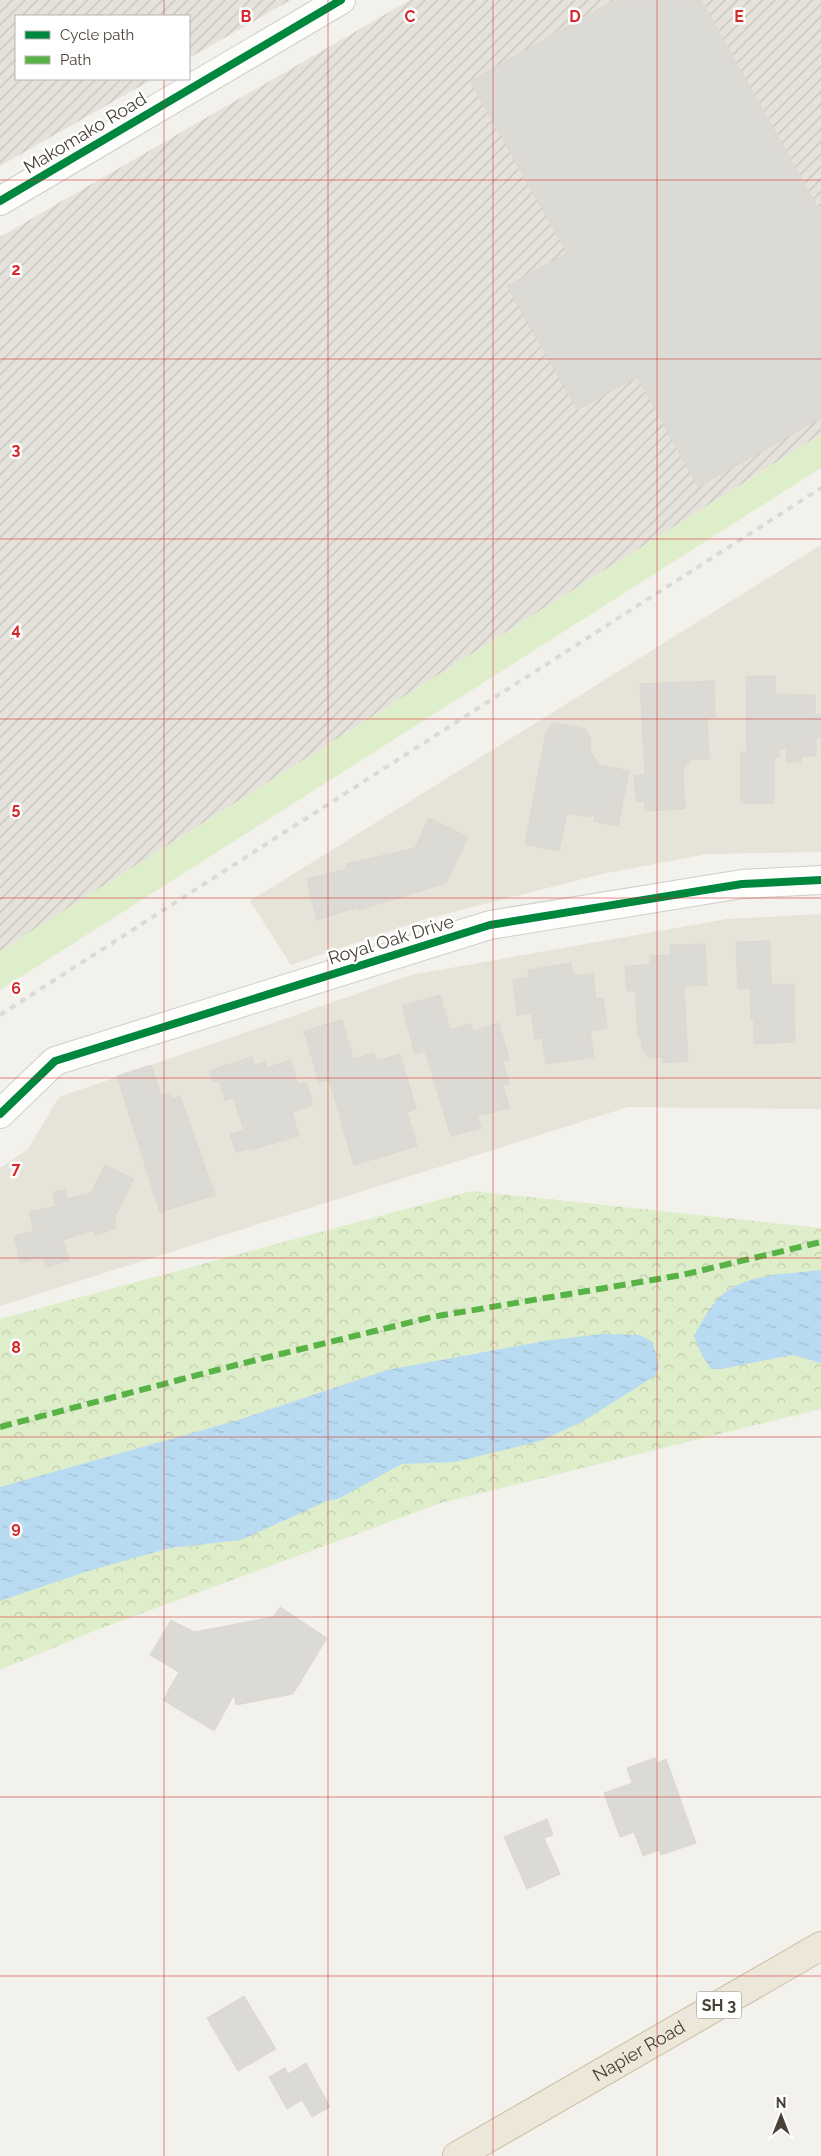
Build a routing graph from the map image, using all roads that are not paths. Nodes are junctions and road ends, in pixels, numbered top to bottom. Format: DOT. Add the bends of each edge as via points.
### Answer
graph roads {
  1 [pos="341,0"];
  2 [pos="0,201"];
  3 [pos="821,880"];
  4 [pos="0,1114"];
  5 [pos="821,1946"];
  6 [pos="457,2156"];
  1 -- 2 [label="street, Makomako Road"];
  3 -- 4 [label="street, Royal Oak Drive" via="742,884 490,925 55,1061"];
  5 -- 6 [label="highway, Napier Road / SH 3"];
}
